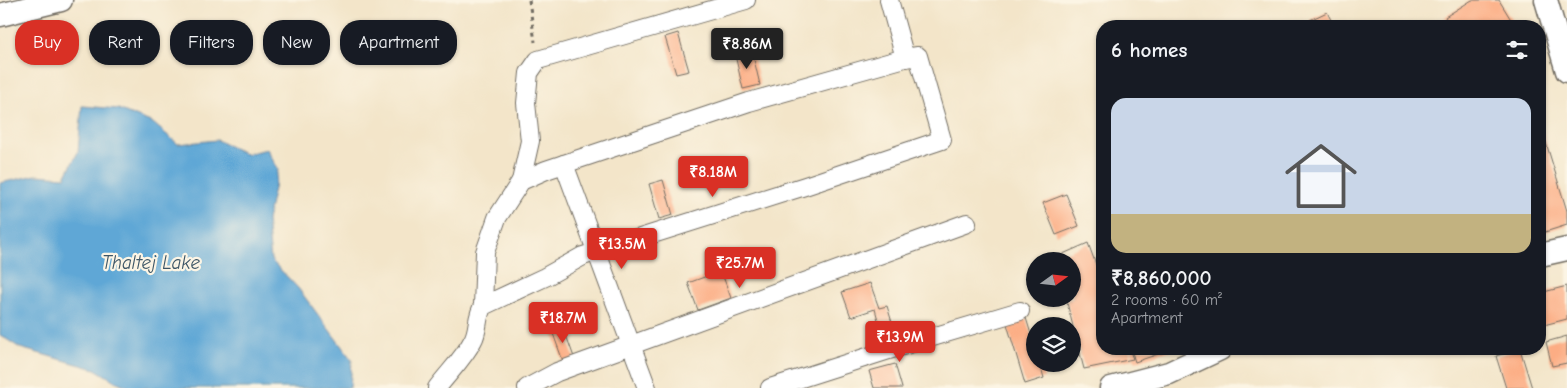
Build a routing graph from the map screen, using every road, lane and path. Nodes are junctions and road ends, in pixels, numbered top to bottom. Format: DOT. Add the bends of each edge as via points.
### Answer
graph roads {
  1 [pos="61,0"];
  2 [pos="529,0"];
  3 [pos="746,0"];
  4 [pos="889,0"];
  5 [pos="1546,0"];
  6 [pos="0,15"];
  7 [pos="1563,43"];
  8 [pos="905,58"];
  9 [pos="538,60"];
  10 [pos="1567,71"];
  11 [pos="564,164"];
  12 [pos="521,181"];
  13 [pos="968,223"];
  14 [pos="1567,249"];
  15 [pos="598,252"];
  16 [pos="1546,254"];
  17 [pos="483,306"];
  18 [pos="1020,311"];
  19 [pos="632,346"];
  20 [pos="1207,355"];
  21 [pos="437,388"];
  22 [pos="526,388"];
  23 [pos="647,388"];
  24 [pos="770,388"];
  25 [pos="1111,388"];
  1 -- 6 [label="street"];
  2 -- 9 [label="path"];
  3 -- 9 [label="street"];
  4 -- 8 [label="street"];
  5 -- 7 [label="street"];
  7 -- 10 [label="street"];
  8 -- 11 [label="street" via="749,102"];
  8 -- 15 [label="street" via="918,56 942,140"];
  9 -- 12 [label="street" via="529,73 526,103 530,141"];
  11 -- 12 [label="street"];
  11 -- 15 [label="street"];
  12 -- 17 [label="street" via="497,218 485,252"];
  13 -- 19 [label="street"];
  14 -- 16 [label="street"];
  15 -- 17 [label="street" via="583,256"];
  15 -- 19 [label="street"];
  17 -- 21 [label="street" via="478,313 474,338"];
  18 -- 24 [label="street"];
  19 -- 22 [label="street" via="557,372"];
  19 -- 23 [label="street"];
  20 -- 25 [label="street" via="1169,372"];
}
